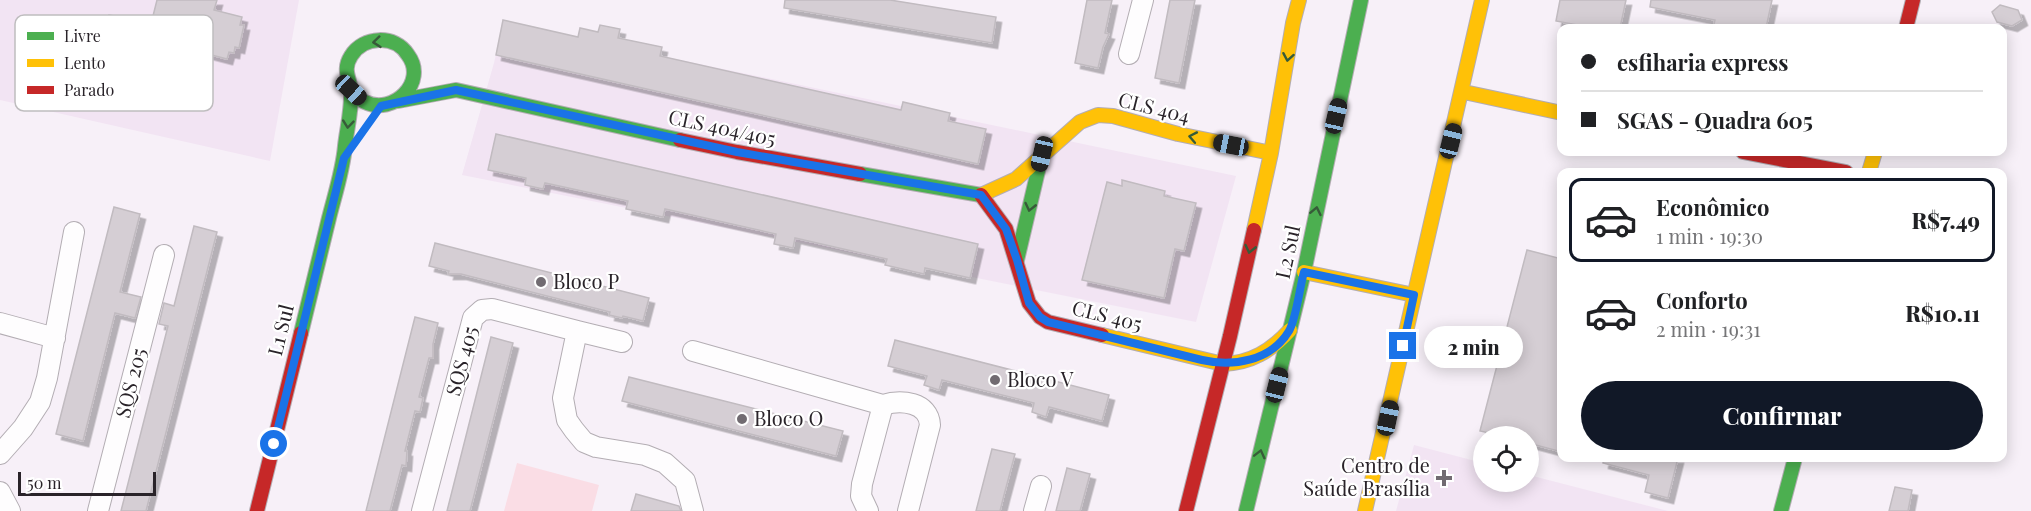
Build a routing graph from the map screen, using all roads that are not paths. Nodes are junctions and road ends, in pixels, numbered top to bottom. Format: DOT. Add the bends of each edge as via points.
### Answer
graph roads {
  1 [pos="1143,0"];
  2 [pos="1299,0"];
  3 [pos="1312,0"];
  4 [pos="1344,0"];
  5 [pos="1361,0"];
  6 [pos="1482,0"];
  7 [pos="1913,0"];
  8 [pos="1357,22"];
  9 [pos="1293,23"];
  10 [pos="1907,24"];
  11 [pos="1129,54"];
  12 [pos="409,55"];
  13 [pos="351,90"];
  14 [pos="456,90"];
  15 [pos="1464,92"];
  16 [pos="398,101"];
  17 [pos="1557,112"];
  18 [pos="362,132"];
  19 [pos="1271,153"];
  20 [pos="1042,154"];
  21 [pos="1764,156"];
  22 [pos="344,158"];
  23 [pos="1825,168"];
  24 [pos="981,195"];
  25 [pos="74,232"];
  26 [pos="164,255"];
  27 [pos="1017,260"];
  28 [pos="1304,272"];
  29 [pos="1414,295"];
  30 [pos="0,323"];
  31 [pos="1290,330"];
  32 [pos="577,331"];
  33 [pos="55,338"];
  34 [pos="622,342"];
  35 [pos="693,351"];
  36 [pos="1223,364"];
  37 [pos="883,405"];
  38 [pos="0,454"];
  39 [pos="1794,462"];
  40 [pos="1041,486"];
  41 [pos="0,492"];
  42 [pos="1190,497"];
  43 [pos="10,511"];
  44 [pos="98,511"];
  45 [pos="258,511"];
  46 [pos="422,511"];
  47 [pos="693,511"];
  48 [pos="868,511"];
  49 [pos="908,511"];
  50 [pos="1034,511"];
  51 [pos="1186,511"];
  52 [pos="1201,511"];
  53 [pos="1246,511"];
  54 [pos="1365,511"];
  55 [pos="1781,511"];
  1 -- 11 [label="street"];
  2 -- 9 [label="street, L2 Sul"];
  3 -- 9 [label="street"];
  4 -- 8 [label="street"];
  5 -- 8 [label="street, L2 Sul"];
  6 -- 15 [label="street"];
  7 -- 10 [label="street"];
  28 -- 8 [label="street, L2 Sul, one-way"];
  9 -- 19 [label="street, L2 Sul, one-way"];
  12 -- 13 [label="street, one-way" via="396,43 379,39 362,44 350,57 346,74"];
  12 -- 14 [label="street, CLS 404/405"];
  12 -- 16 [label="street" via="414,71 410,88"];
  13 -- 16 [label="street" via="378,111"];
  13 -- 22 [label="street, L1 Sul, one-way"];
  14 -- 16 [label="street, CLS 404/405"];
  14 -- 24 [label="street, CLS 404/405" via="737,152"];
  15 -- 17 [label="street"];
  15 -- 29 [label="street"];
  18 -- 22 [label="street, L1 Sul"];
  19 -- 20 [label="street, CLS 404, one-way" via="1098,115 1080,122"];
  19 -- 36 [label="street, L2 Sul, one-way"];
  20 -- 24 [label="street, CLS 404" via="1016,179"];
  20 -- 27 [label="street, one-way"];
  21 -- 23 [label="street"];
  22 -- 45 [label="street, L1 Sul"];
  24 -- 27 [label="street, CLS 405" via="1006,229"];
  25 -- 33 [label="street"];
  26 -- 44 [label="street, SQS 205"];
  27 -- 36 [label="street, CLS 405" via="1029,303 1048,322"];
  28 -- 29 [label="street"];
  28 -- 31 [label="street, L2 Sul"];
  29 -- 54 [label="street"];
  30 -- 33 [label="street"];
  31 -- 36 [label="street, CLS 405" via="1260,356"];
  53 -- 31 [label="street, L2 Sul, one-way"];
  32 -- 34 [label="street, SQS 405"];
  32 -- 46 [label="street, SQS 405" via="492,309 482,310 472,318"];
  32 -- 47 [label="street" via="563,398 567,420 584,442 665,463 685,481"];
  33 -- 38 [label="street" via="40,402"];
  35 -- 37 [label="street"];
  36 -- 42 [label="street, L2 Sul"];
  37 -- 48 [label="street" via="862,484 861,496"];
  37 -- 49 [label="street" via="901,401 922,408 929,417"];
  39 -- 55 [label="street"];
  40 -- 50 [label="street"];
  41 -- 43 [label="street"];
  42 -- 51 [label="street, L2 Sul"];
  42 -- 52 [label="street"];
}
